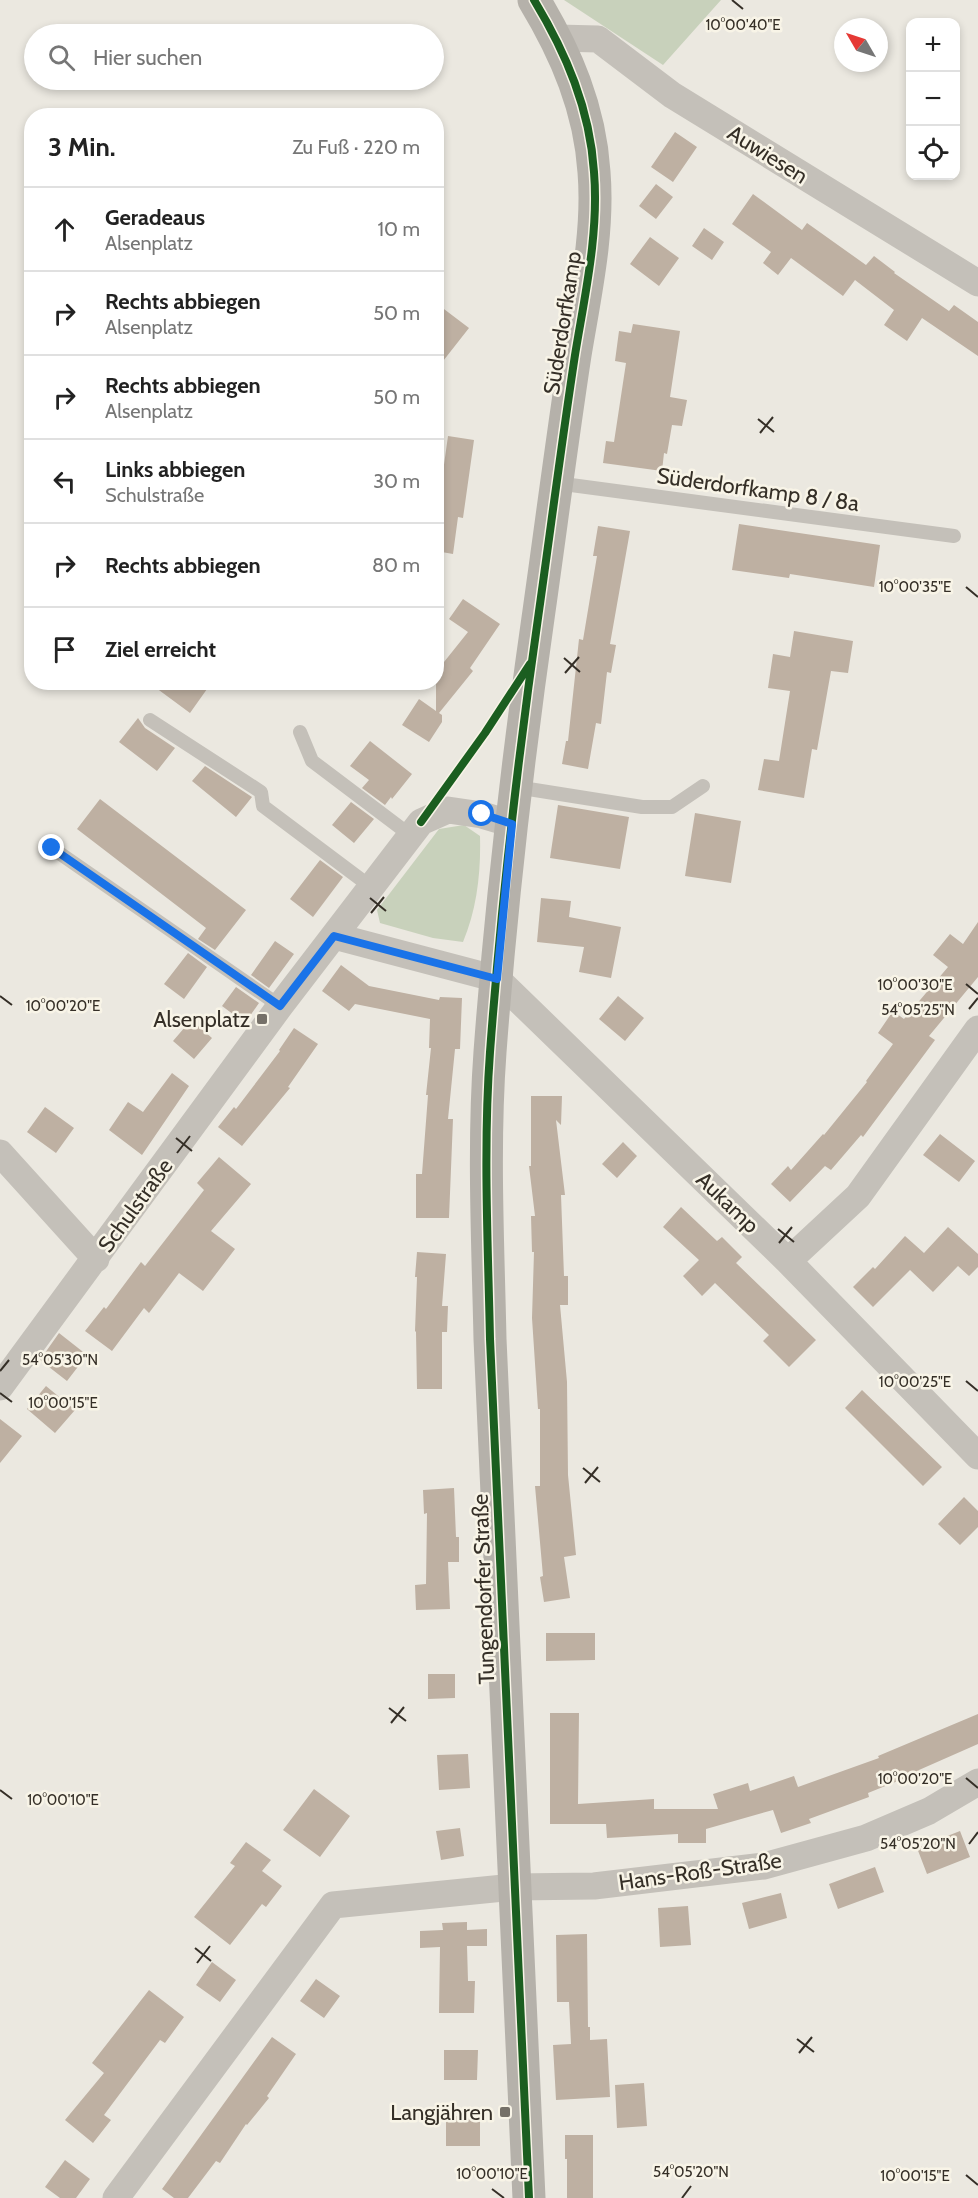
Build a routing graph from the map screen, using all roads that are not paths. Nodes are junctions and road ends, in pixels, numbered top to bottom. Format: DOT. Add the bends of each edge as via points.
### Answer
graph roads {
  1 [pos="534,0"];
  2 [pos="557,38"];
  3 [pos="978,284"];
  4 [pos="556,483"];
  5 [pos="954,536"];
  6 [pos="150,720"];
  7 [pos="300,732"];
  8 [pos="703,786"];
  9 [pos="516,787"];
  10 [pos="512,824"];
  11 [pos="410,836"];
  12 [pos="52,848"];
  13 [pos="371,887"];
  14 [pos="334,936"];
  15 [pos="497,979"];
  16 [pos="280,1006"];
  17 [pos="978,1029"];
  18 [pos="0,1152"];
  19 [pos="96,1259"];
  20 [pos="788,1261"];
  21 [pos="0,1387"];
  22 [pos="978,1456"];
  23 [pos="978,1782"];
  24 [pos="514,1887"];
  25 [pos="116,2198"];
  26 [pos="529,2198"];
  1 -- 2 [label="main road, Süderdorfkamp"];
  2 -- 3 [label="street, Auwiesen" via="598,39 672,94"];
  2 -- 4 [label="main road, Süderdorfkamp" via="575,79 586,123 594,170 595,226"];
  4 -- 5 [label="lane, Süderdorfkamp 8 / 8a"];
  4 -- 9 [label="main road, Süderdorfkamp"];
  6 -- 13 [label="lane" via="261,792 263,806"];
  7 -- 11 [label="lane" via="312,761"];
  8 -- 9 [label="lane" via="672,807 642,807"];
  9 -- 10 [label="main road"];
  10 -- 11 [label="street" via="482,814 448,810 421,822"];
  10 -- 15 [label="main road"];
  11 -- 13 [label="street"];
  12 -- 16 [label="lane"];
  13 -- 14 [label="street"];
  14 -- 15 [label="street"];
  14 -- 16 [label="street, Schulstraße"];
  15 -- 20 [label="street, Aukamp"];
  15 -- 24 [label="main road, Tungendorfer Straße" via="490,1054 488,1247"];
  16 -- 19 [label="street, Schulstraße"];
  17 -- 20 [label="street" via="858,1196"];
  18 -- 19 [label="street"];
  19 -- 21 [label="street, Schulstraße"];
  20 -- 22 [label="street, Aukamp"];
  23 -- 24 [label="street, Hans-Roß-Straße" via="929,1811 866,1838 764,1866 594,1886"];
  24 -- 25 [label="street" via="333,1905"];
  24 -- 26 [label="main road, Tungendorfer Straße"];
}
